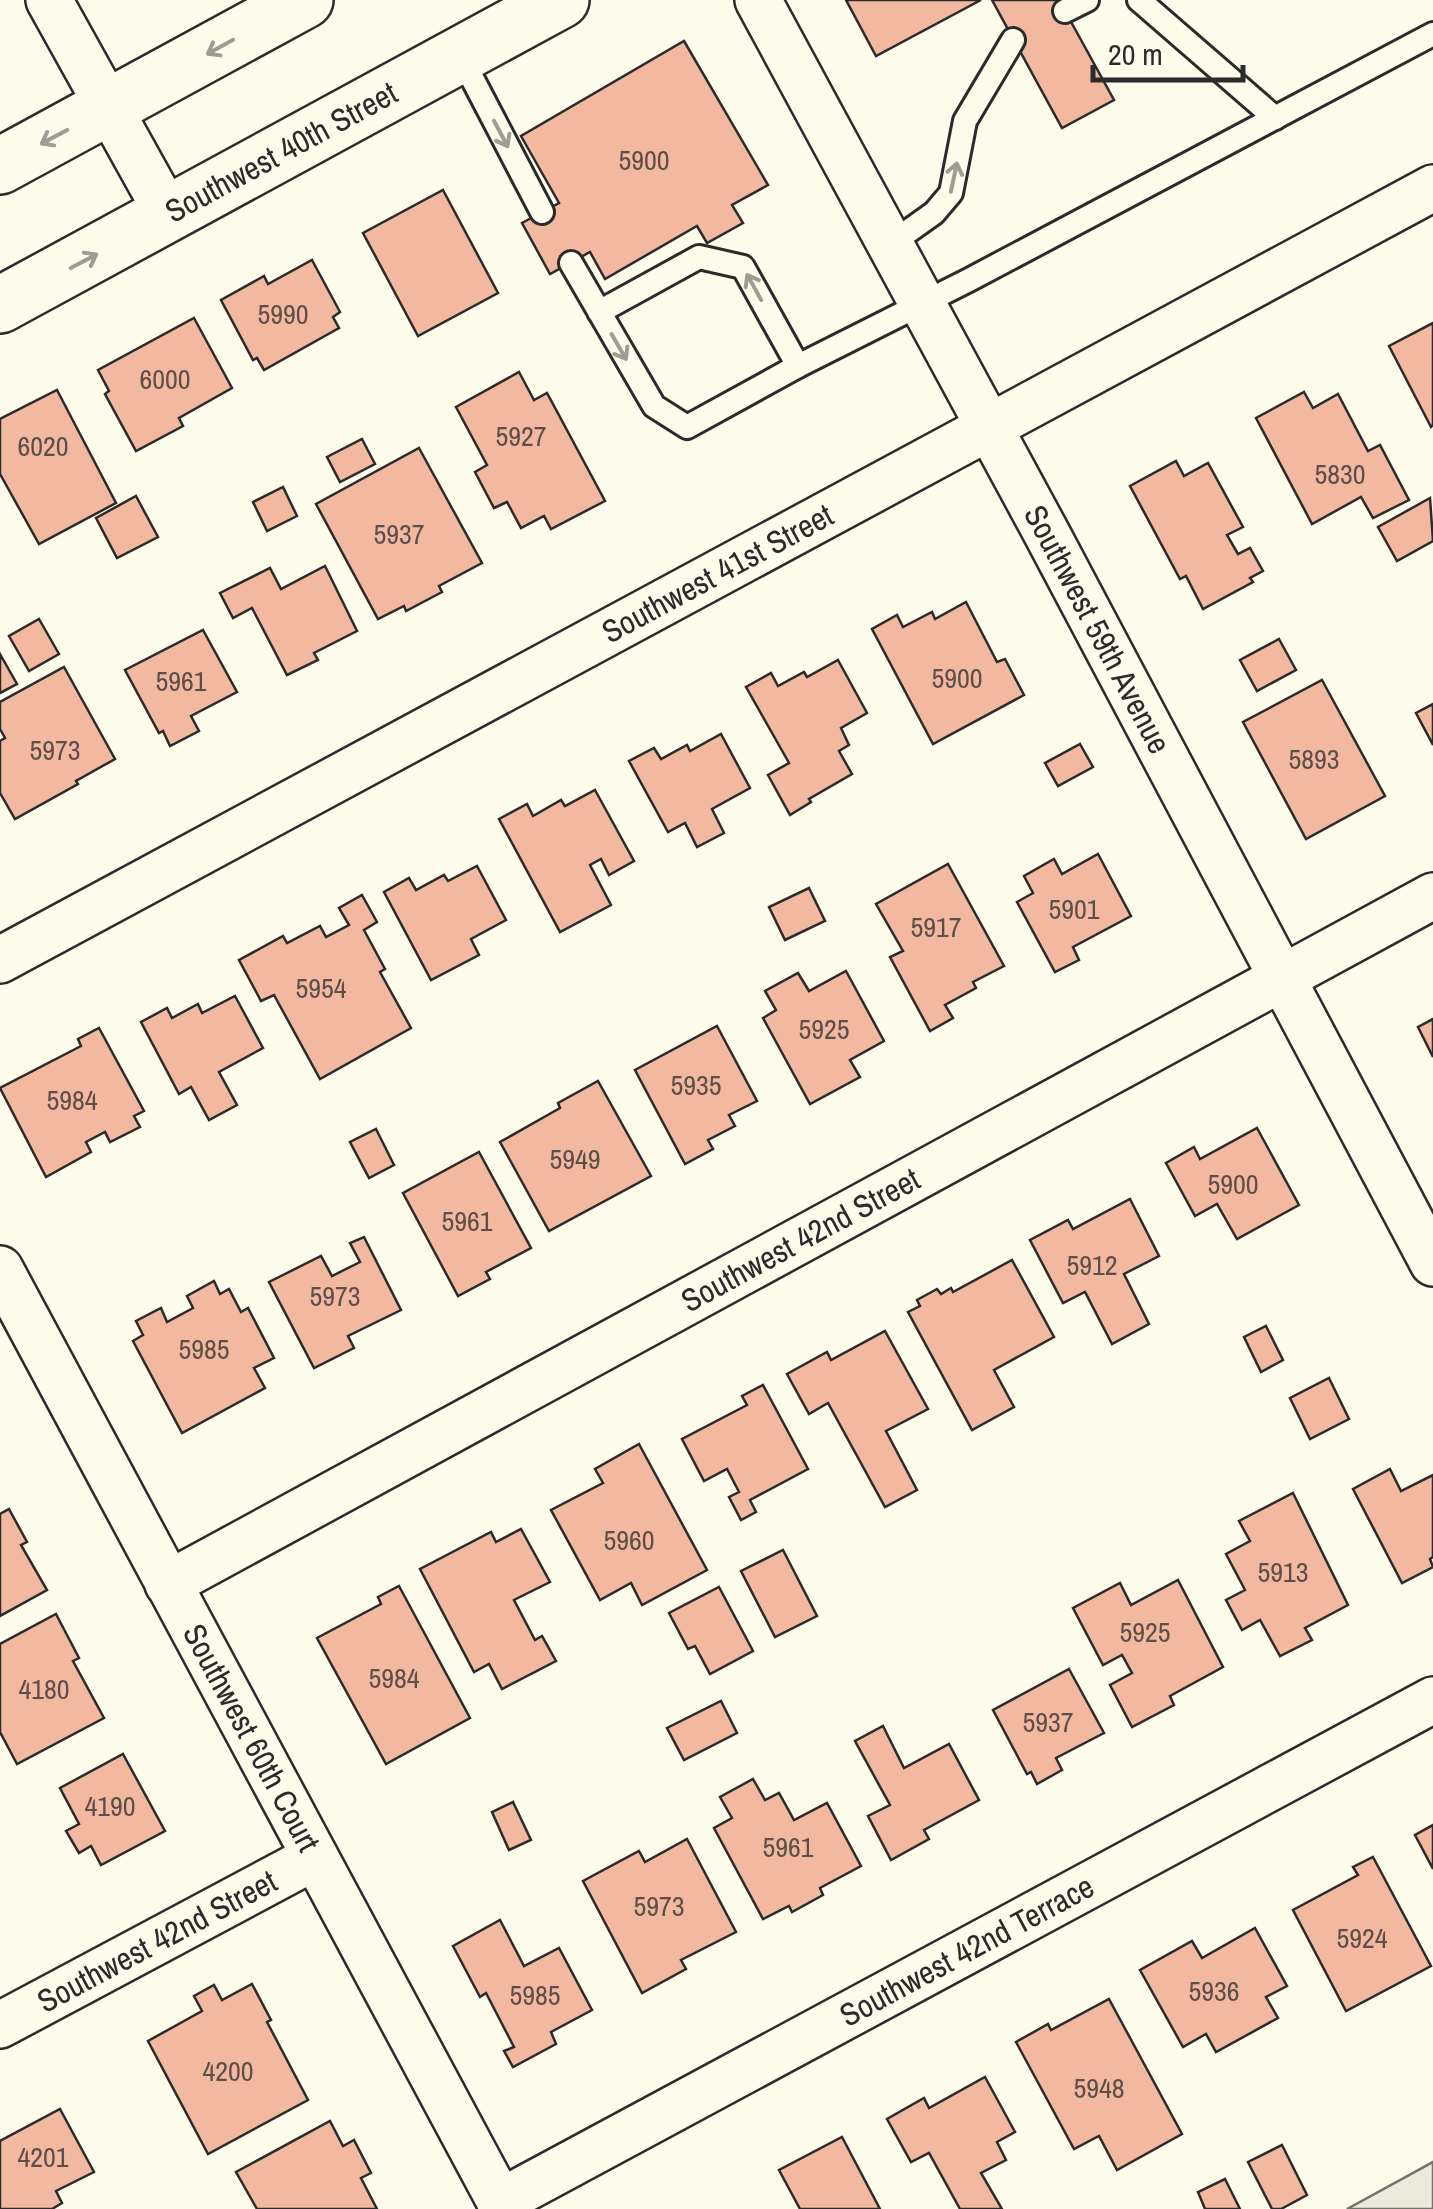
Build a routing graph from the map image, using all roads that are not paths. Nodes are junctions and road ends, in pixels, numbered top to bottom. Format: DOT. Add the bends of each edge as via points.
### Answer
graph roads {
  1 [pos="49,0"];
  2 [pos="305,0"];
  3 [pos="561,0"];
  4 [pos="758,0"];
  5 [pos="1087,0"];
  6 [pos="1140,0"];
  7 [pos="1066,11"];
  8 [pos="1433,34"];
  9 [pos="1014,40"];
  10 [pos="460,55"];
  11 [pos="109,108"];
  12 [pos="1275,118"];
  13 [pos="0,166"];
  14 [pos="1433,188"];
  15 [pos="542,212"];
  16 [pos="169,216"];
  17 [pos="889,245"];
  18 [pos="570,263"];
  19 [pos="922,304"];
  20 [pos="0,305"];
  21 [pos="599,312"];
  22 [pos="798,366"];
  23 [pos="988,428"];
  24 [pos="1433,896"];
  25 [pos="0,960"];
  26 [pos="1280,978"];
  27 [pos="1433,1263"];
  28 [pos="0,1269"];
  29 [pos="168,1584"];
  30 [pos="1433,1700"];
  31 [pos="315,1857"];
  32 [pos="0,2025"];
  33 [pos="502,2206"];
  1 -- 11 [label="street"];
  2 -- 11 [label="main road, one-way"];
  3 -- 10 [label="main road, Southwest 40th Street"];
  4 -- 17 [label="street, Southwest 59th Avenue"];
  5 -- 7 [label="lane"];
  6 -- 12 [label="lane"];
  8 -- 12 [label="lane"];
  17 -- 9 [label="lane, one-way" via="934,214 951,193 964,121"];
  10 -- 15 [label="lane, one-way"];
  10 -- 16 [label="main road, Southwest 40th Street"];
  11 -- 13 [label="main road, one-way"];
  11 -- 16 [label="street"];
  12 -- 19 [label="lane"];
  14 -- 23 [label="street, Southwest 41st Street"];
  20 -- 16 [label="main road, Southwest 40th Street, one-way"];
  17 -- 19 [label="street, Southwest 59th Avenue"];
  18 -- 21 [label="lane"];
  19 -- 22 [label="lane"];
  19 -- 23 [label="street, Southwest 59th Avenue"];
  22 -- 21 [label="lane, one-way" via="743,266 698,257"];
  21 -- 22 [label="lane, one-way" via="654,406 687,427"];
  23 -- 25 [label="street, Southwest 41st Street"];
  23 -- 26 [label="street, Southwest 59th Avenue"];
  24 -- 26 [label="street, Southwest 42nd Street"];
  26 -- 27 [label="street, Southwest 59th Avenue"];
  26 -- 29 [label="street, Southwest 42nd Street"];
  28 -- 29 [label="street, Southwest 60th Court"];
  29 -- 31 [label="street, Southwest 60th Court"];
  30 -- 33 [label="street, Southwest 42nd Terrace"];
  31 -- 32 [label="street, Southwest 42nd Street"];
  31 -- 33 [label="street, Southwest 60th Court"];
}
